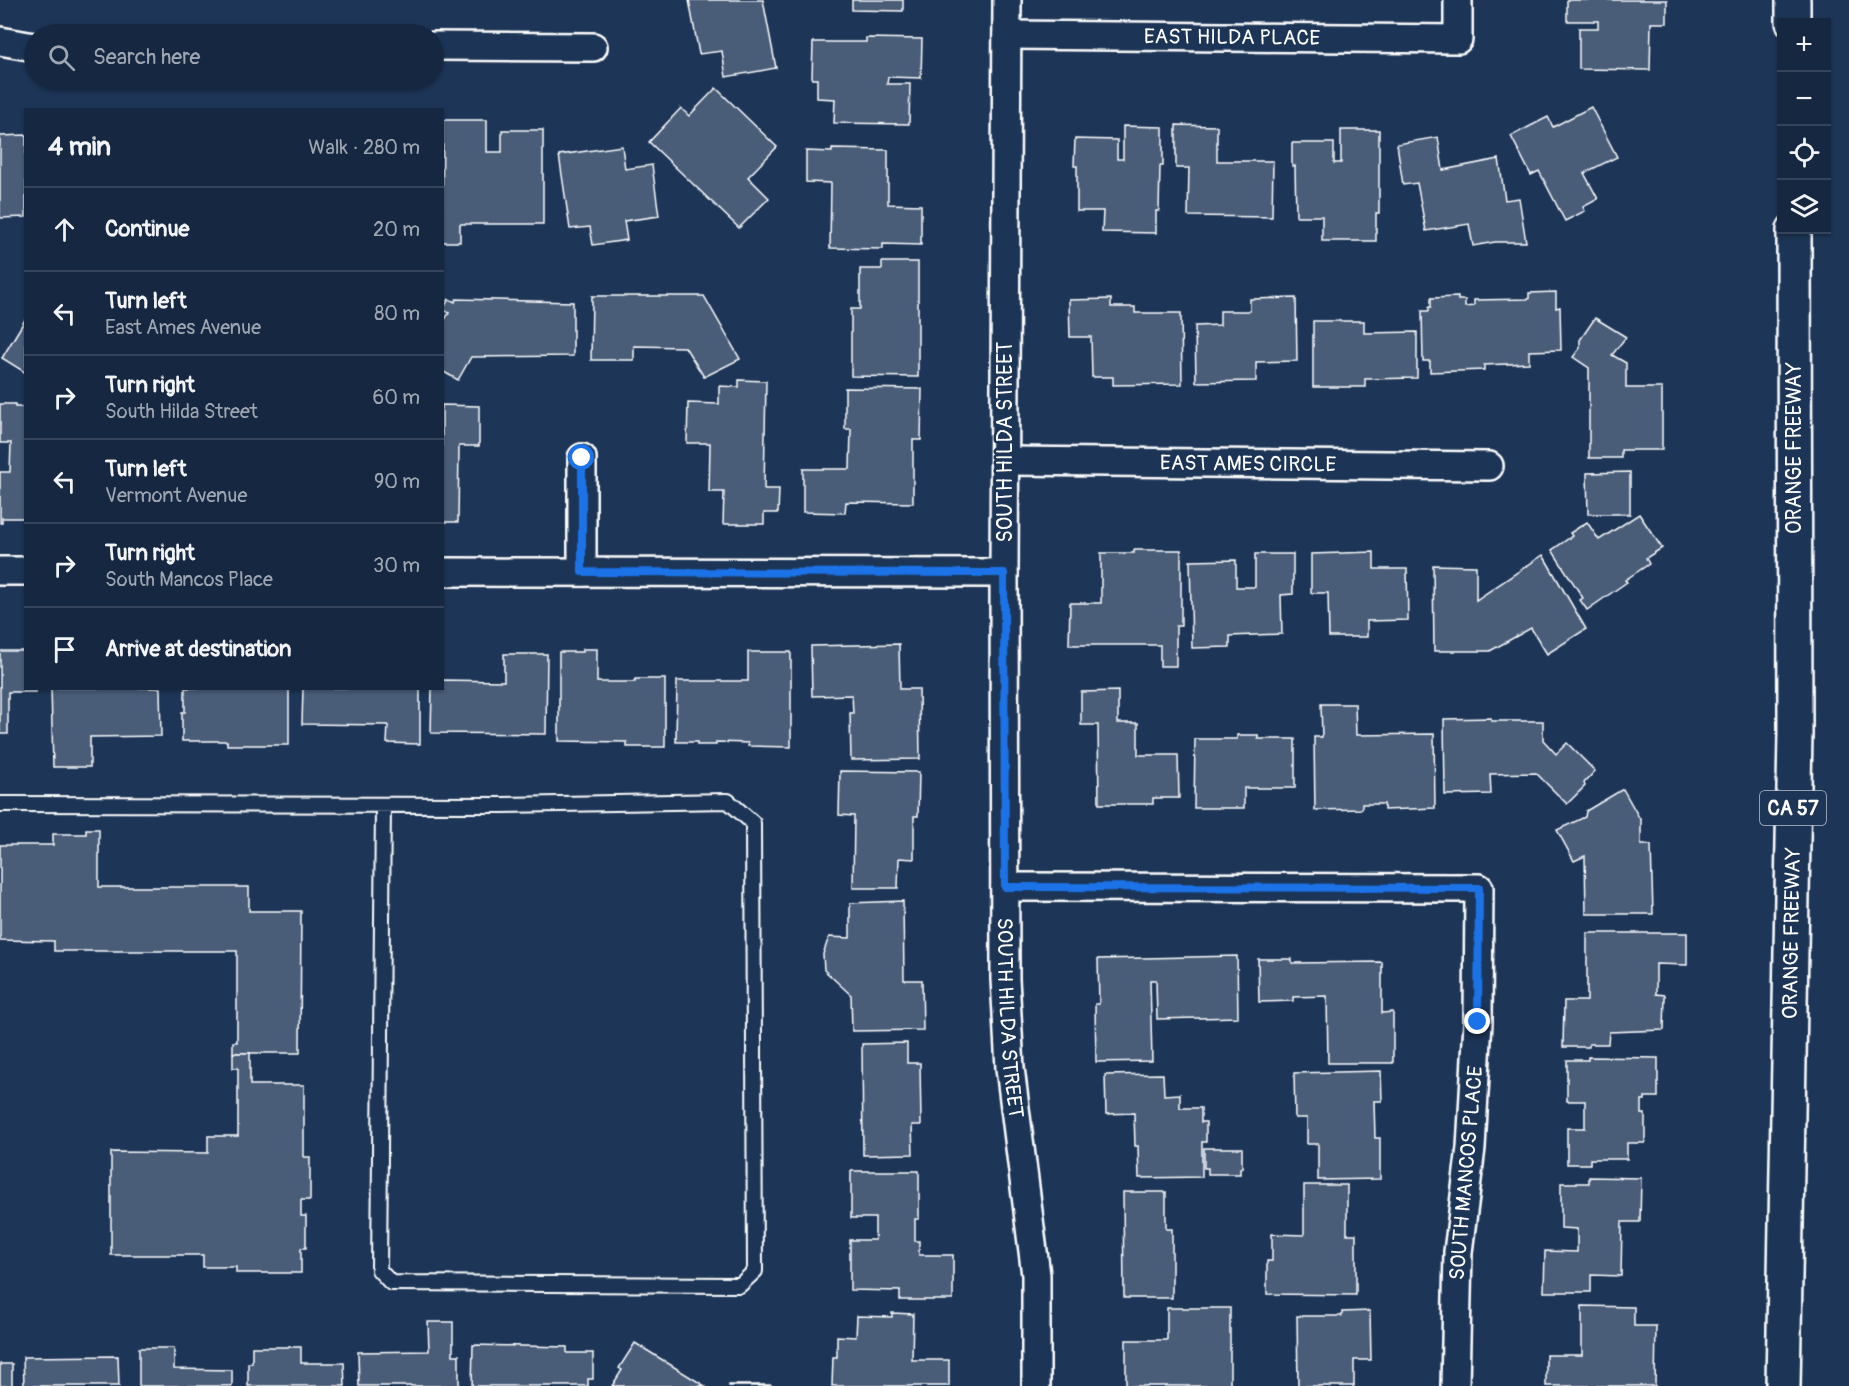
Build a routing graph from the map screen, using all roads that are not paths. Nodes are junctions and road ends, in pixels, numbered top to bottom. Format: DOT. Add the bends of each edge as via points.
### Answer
graph roads {
  1 [pos="1007,0"];
  2 [pos="1458,0"];
  3 [pos="1793,0"];
  4 [pos="1793,18"];
  5 [pos="1007,35"];
  6 [pos="0,41"];
  7 [pos="24,45"];
  8 [pos="444,46"];
  9 [pos="593,47"];
  10 [pos="1794,234"];
  11 [pos="582,458"];
  12 [pos="1006,460"];
  13 [pos="1489,466"];
  14 [pos="0,571"];
  15 [pos="24,571"];
  16 [pos="444,572"];
  17 [pos="582,572"];
  18 [pos="1004,573"];
  19 [pos="0,804"];
  20 [pos="383,805"];
  21 [pos="1005,887"];
  22 [pos="1036,1386"];
  23 [pos="1455,1386"];
  24 [pos="1783,1386"];
  1 -- 5 [label="street, SOUTH HILDA STREET"];
  2 -- 5 [label="street, EAST HILDA PLACE" via="1458,39"];
  3 -- 4 [label="highway"];
  5 -- 12 [label="street, SOUTH HILDA STREET"];
  6 -- 7 [label="street"];
  8 -- 9 [label="street"];
  10 -- 24 [label="highway, ORANGE FREEWAY / CA 57" via="1795,733"];
  11 -- 17 [label="street"];
  12 -- 13 [label="street, EAST AMES CIRCLE"];
  12 -- 18 [label="street, SOUTH HILDA STREET"];
  14 -- 15 [label="street"];
  16 -- 17 [label="street"];
  17 -- 18 [label="street"];
  18 -- 21 [label="street, SOUTH HILDA STREET"];
  19 -- 20 [label="lane"];
  20 -- 20 [label="lane" via="728,801 753,824 755,1271 740,1285 391,1283 379,1270"];
  21 -- 22 [label="street, SOUTH HILDA STREET" via="1010,1068 1036,1275"];
  21 -- 23 [label="street, SOUTH MANCOS PLACE" via="1479,888 1478,1022 1471,1148 1458,1252"];
}
